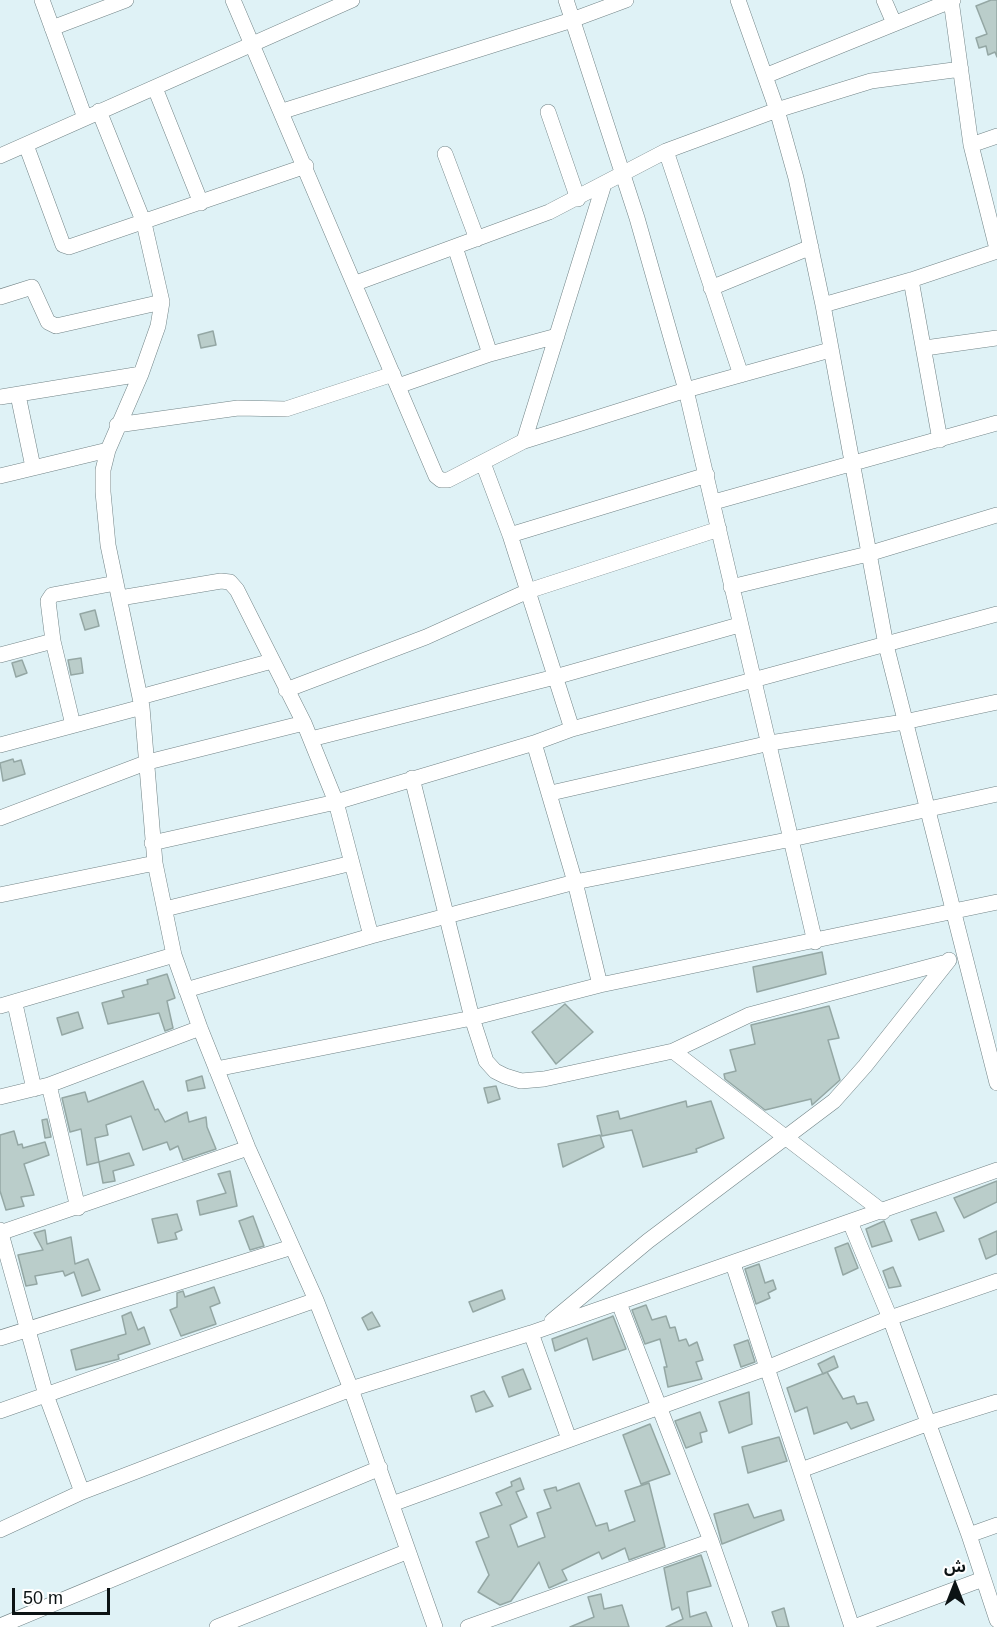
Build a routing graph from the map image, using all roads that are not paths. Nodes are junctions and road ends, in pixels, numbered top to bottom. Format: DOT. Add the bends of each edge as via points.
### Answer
graph roads {
  1 [pos="42,0"];
  2 [pos="126,0"];
  3 [pos="233,0"];
  4 [pos="352,0"];
  5 [pos="566,0"];
  6 [pos="626,0"];
  7 [pos="738,0"];
  8 [pos="884,0"];
  9 [pos="951,0"];
  10 [pos="572,20"];
  11 [pos="894,23"];
  12 [pos="52,28"];
  13 [pos="252,44"];
  14 [pos="961,69"];
  15 [pos="765,76"];
  16 [pos="155,88"];
  17 [pos="777,110"];
  18 [pos="283,111"];
  19 [pos="548,112"];
  20 [pos="92,114"];
  21 [pos="997,136"];
  22 [pos="26,145"];
  23 [pos="970,145"];
  24 [pos="666,151"];
  25 [pos="445,154"];
  26 [pos="0,156"];
  27 [pos="306,166"];
  28 [pos="623,172"];
  29 [pos="604,184"];
  30 [pos="578,199"];
  31 [pos="201,203"];
  32 [pos="144,223"];
  33 [pos="477,239"];
  34 [pos="455,247"];
  35 [pos="812,247"];
  36 [pos="997,250"];
  37 [pos="911,280"];
  38 [pos="356,283"];
  39 [pos="711,288"];
  40 [pos="0,297"];
  41 [pos="162,302"];
  42 [pos="823,305"];
  43 [pos="557,336"];
  44 [pos="997,338"];
  45 [pos="926,348"];
  46 [pos="830,350"];
  47 [pos="490,354"];
  48 [pos="141,374"];
  49 [pos="741,375"];
  50 [pos="396,380"];
  51 [pos="686,390"];
  52 [pos="18,395"];
  53 [pos="0,397"];
  54 [pos="997,423"];
  55 [pos="117,425"];
  56 [pos="940,440"];
  57 [pos="524,441"];
  58 [pos="108,450"];
  59 [pos="483,463"];
  60 [pos="852,465"];
  61 [pos="33,467"];
  62 [pos="707,475"];
  63 [pos="0,476"];
  64 [pos="714,502"];
  65 [pos="997,515"];
  66 [pos="719,529"];
  67 [pos="510,535"];
  68 [pos="868,554"];
  69 [pos="115,577"];
  70 [pos="731,587"];
  71 [pos="528,591"];
  72 [pos="120,598"];
  73 [pos="997,614"];
  74 [pos="739,625"];
  75 [pos="53,641"];
  76 [pos="886,645"];
  77 [pos="0,655"];
  78 [pos="272,661"];
  79 [pos="555,677"];
  80 [pos="753,678"];
  81 [pos="286,690"];
  82 [pos="141,702"];
  83 [pos="997,702"];
  84 [pos="904,722"];
  85 [pos="304,723"];
  86 [pos="73,725"];
  87 [pos="572,729"];
  88 [pos="311,739"];
  89 [pos="534,743"];
  90 [pos="770,743"];
  91 [pos="0,745"];
  92 [pos="148,762"];
  93 [pos="412,778"];
  94 [pos="551,793"];
  95 [pos="997,794"];
  96 [pos="336,802"];
  97 [pos="928,809"];
  98 [pos="0,818"];
  99 [pos="792,839"];
  100 [pos="152,843"];
  101 [pos="352,863"];
  102 [pos="155,864"];
  103 [pos="575,882"];
  104 [pos="0,895"];
  105 [pos="997,902"];
  106 [pos="165,909"];
  107 [pos="955,911"];
  108 [pos="445,916"];
  109 [pos="371,936"];
  110 [pos="815,942"];
  111 [pos="962,944"];
  112 [pos="174,955"];
  113 [pos="947,962"];
  114 [pos="600,985"];
  115 [pos="186,990"];
  116 [pos="7,1005"];
  117 [pos="472,1018"];
  118 [pos="200,1028"];
  119 [pos="673,1051"];
  120 [pos="216,1069"];
  121 [pos="997,1083"];
  122 [pos="49,1085"];
  123 [pos="34,1089"];
  124 [pos="0,1097"];
  125 [pos="787,1139"];
  126 [pos="248,1148"];
  127 [pos="997,1170"];
  128 [pos="78,1208"];
  129 [pos="882,1212"];
  130 [pos="850,1222"];
  131 [pos="0,1232"];
  132 [pos="292,1247"];
  133 [pos="733,1264"];
  134 [pos="997,1281"];
  135 [pos="316,1300"];
  136 [pos="619,1303"];
  137 [pos="890,1318"];
  138 [pos="27,1329"];
  139 [pos="538,1330"];
  140 [pos="0,1338"];
  141 [pos="767,1368"];
  142 [pos="351,1389"];
  143 [pos="46,1395"];
  144 [pos="997,1402"];
  145 [pos="659,1406"];
  146 [pos="0,1411"];
  147 [pos="929,1423"];
  148 [pos="569,1439"];
  149 [pos="380,1468"];
  150 [pos="801,1470"];
  151 [pos="82,1492"];
  152 [pos="392,1504"];
  153 [pos="997,1525"];
  154 [pos="0,1530"];
  155 [pos="969,1535"];
  156 [pos="711,1541"];
  157 [pos="406,1552"];
  158 [pos="983,1579"];
  159 [pos="997,1620"];
  160 [pos="0,1626"];
  161 [pos="217,1627"];
  162 [pos="435,1627"];
  163 [pos="468,1627"];
  164 [pos="741,1627"];
  165 [pos="853,1627"];
  1 -- 12 [label="street"];
  2 -- 12 [label="street"];
  3 -- 13 [label="street"];
  4 -- 13 [label="street"];
  5 -- 10 [label="street"];
  6 -- 10 [label="street"];
  7 -- 15 [label="street"];
  8 -- 11 [label="street"];
  9 -- 11 [label="street"];
  9 -- 14 [label="street"];
  10 -- 18 [label="street"];
  10 -- 28 [label="street"];
  11 -- 15 [label="street"];
  12 -- 20 [label="street"];
  13 -- 16 [label="street"];
  13 -- 18 [label="street"];
  14 -- 17 [label="street" via="871,81"];
  14 -- 23 [label="street"];
  15 -- 17 [label="street"];
  16 -- 20 [label="street"];
  16 -- 31 [label="street"];
  17 -- 24 [label="street"];
  17 -- 35 [label="street"];
  18 -- 27 [label="street"];
  19 -- 30 [label="street"];
  20 -- 22 [label="street"];
  20 -- 32 [label="street"];
  21 -- 23 [label="street"];
  22 -- 26 [label="street"];
  22 -- 32 [label="street" via="65,247"];
  23 -- 36 [label="street"];
  24 -- 28 [label="street"];
  24 -- 39 [label="street"];
  25 -- 33 [label="street"];
  27 -- 31 [label="street"];
  27 -- 38 [label="street"];
  28 -- 29 [label="street"];
  28 -- 51 [label="street"];
  29 -- 30 [label="street"];
  29 -- 43 [label="street"];
  30 -- 33 [label="street"];
  31 -- 32 [label="street"];
  32 -- 41 [label="street"];
  33 -- 34 [label="street"];
  34 -- 38 [label="street"];
  34 -- 47 [label="street"];
  35 -- 39 [label="street"];
  35 -- 42 [label="street"];
  36 -- 37 [label="street"];
  37 -- 42 [label="street"];
  37 -- 45 [label="street"];
  38 -- 50 [label="street"];
  39 -- 49 [label="street"];
  40 -- 41 [label="street" via="32,287 48,322 56,326"];
  41 -- 48 [label="street"];
  42 -- 46 [label="street"];
  43 -- 47 [label="street"];
  43 -- 57 [label="street"];
  44 -- 45 [label="street"];
  45 -- 56 [label="street"];
  46 -- 49 [label="street"];
  46 -- 60 [label="street"];
  47 -- 50 [label="street"];
  48 -- 52 [label="street"];
  48 -- 55 [label="street"];
  49 -- 51 [label="street"];
  50 -- 55 [label="street" via="286,409 238,408"];
  50 -- 59 [label="street" via="436,476 448,480"];
  51 -- 57 [label="street"];
  51 -- 62 [label="street"];
  52 -- 53 [label="street"];
  52 -- 61 [label="street"];
  54 -- 56 [label="street"];
  55 -- 58 [label="street"];
  56 -- 60 [label="street"];
  57 -- 59 [label="street"];
  58 -- 61 [label="street"];
  58 -- 69 [label="street" via="103,492"];
  59 -- 67 [label="street"];
  60 -- 64 [label="street"];
  60 -- 68 [label="street"];
  61 -- 63 [label="street"];
  62 -- 64 [label="street"];
  62 -- 67 [label="street"];
  64 -- 66 [label="street"];
  65 -- 68 [label="street"];
  66 -- 70 [label="street"];
  66 -- 71 [label="street"];
  67 -- 71 [label="street"];
  68 -- 70 [label="street"];
  68 -- 76 [label="street"];
  69 -- 72 [label="street"];
  69 -- 75 [label="street" via="49,597"];
  70 -- 74 [label="street"];
  71 -- 79 [label="street"];
  71 -- 81 [label="street" via="426,637"];
  72 -- 78 [label="street" via="230,582"];
  72 -- 82 [label="street"];
  73 -- 76 [label="street"];
  74 -- 79 [label="street"];
  74 -- 80 [label="street"];
  75 -- 77 [label="street"];
  75 -- 86 [label="street"];
  76 -- 80 [label="street"];
  76 -- 84 [label="street"];
  78 -- 81 [label="street"];
  78 -- 82 [label="street"];
  79 -- 87 [label="street"];
  79 -- 88 [label="street"];
  80 -- 87 [label="street"];
  80 -- 90 [label="street"];
  81 -- 85 [label="street"];
  82 -- 86 [label="street"];
  82 -- 92 [label="street"];
  83 -- 84 [label="street"];
  84 -- 90 [label="street"];
  84 -- 97 [label="street"];
  85 -- 88 [label="street"];
  85 -- 92 [label="street"];
  86 -- 91 [label="street"];
  87 -- 89 [label="street"];
  88 -- 96 [label="street"];
  89 -- 93 [label="street"];
  89 -- 94 [label="street"];
  90 -- 94 [label="street"];
  90 -- 99 [label="street"];
  92 -- 98 [label="street"];
  92 -- 100 [label="street"];
  93 -- 96 [label="street"];
  93 -- 108 [label="street"];
  94 -- 103 [label="street"];
  95 -- 97 [label="street"];
  96 -- 100 [label="street"];
  96 -- 101 [label="street"];
  97 -- 99 [label="street"];
  97 -- 107 [label="street"];
  99 -- 103 [label="street"];
  99 -- 110 [label="street"];
  100 -- 102 [label="street"];
  101 -- 106 [label="street"];
  101 -- 109 [label="street"];
  102 -- 104 [label="street"];
  102 -- 106 [label="street"];
  103 -- 108 [label="street"];
  103 -- 114 [label="street"];
  105 -- 107 [label="street"];
  106 -- 112 [label="street"];
  107 -- 110 [label="street"];
  107 -- 111 [label="street"];
  108 -- 109 [label="street"];
  108 -- 117 [label="street"];
  109 -- 115 [label="street"];
  110 -- 114 [label="street"];
  111 -- 113 [label="street"];
  111 -- 121 [label="street"];
  112 -- 115 [label="street"];
  112 -- 116 [label="street"];
  113 -- 119 [label="street" via="749,1015"];
  113 -- 125 [label="street" via="834,1101"];
  114 -- 117 [label="street"];
  115 -- 118 [label="street"];
  116 -- 123 [label="street"];
  117 -- 119 [label="street" via="486,1061 495,1071 521,1080 544,1079"];
  117 -- 120 [label="street"];
  118 -- 120 [label="street"];
  118 -- 122 [label="street"];
  119 -- 125 [label="street"];
  120 -- 126 [label="street"];
  122 -- 123 [label="street"];
  122 -- 128 [label="street"];
  123 -- 124 [label="street"];
  125 -- 129 [label="street"];
  125 -- 139 [label="street" via="648,1241"];
  126 -- 128 [label="street"];
  126 -- 132 [label="street"];
  127 -- 129 [label="street"];
  128 -- 131 [label="street"];
  129 -- 130 [label="street"];
  130 -- 133 [label="street"];
  130 -- 137 [label="street"];
  131 -- 138 [label="street"];
  132 -- 135 [label="street"];
  132 -- 138 [label="street"];
  133 -- 136 [label="street"];
  133 -- 141 [label="street"];
  134 -- 137 [label="street"];
  135 -- 142 [label="street"];
  135 -- 143 [label="street"];
  136 -- 139 [label="street"];
  136 -- 145 [label="street"];
  137 -- 141 [label="street"];
  137 -- 147 [label="street"];
  138 -- 140 [label="street"];
  138 -- 143 [label="street"];
  139 -- 142 [label="street"];
  139 -- 148 [label="street"];
  141 -- 145 [label="street"];
  141 -- 150 [label="street"];
  142 -- 149 [label="street"];
  142 -- 151 [label="street"];
  143 -- 146 [label="street"];
  143 -- 151 [label="street"];
  144 -- 147 [label="street"];
  145 -- 148 [label="street"];
  145 -- 156 [label="street"];
  147 -- 150 [label="street"];
  147 -- 155 [label="street"];
  148 -- 152 [label="street"];
  149 -- 152 [label="street"];
  149 -- 160 [label="street"];
  150 -- 165 [label="street"];
  151 -- 154 [label="street"];
  152 -- 157 [label="street"];
  153 -- 155 [label="street"];
  155 -- 158 [label="street"];
  156 -- 163 [label="street"];
  156 -- 164 [label="street"];
  157 -- 161 [label="street"];
  157 -- 162 [label="street"];
  158 -- 159 [label="street"];
  158 -- 165 [label="street"];
}
